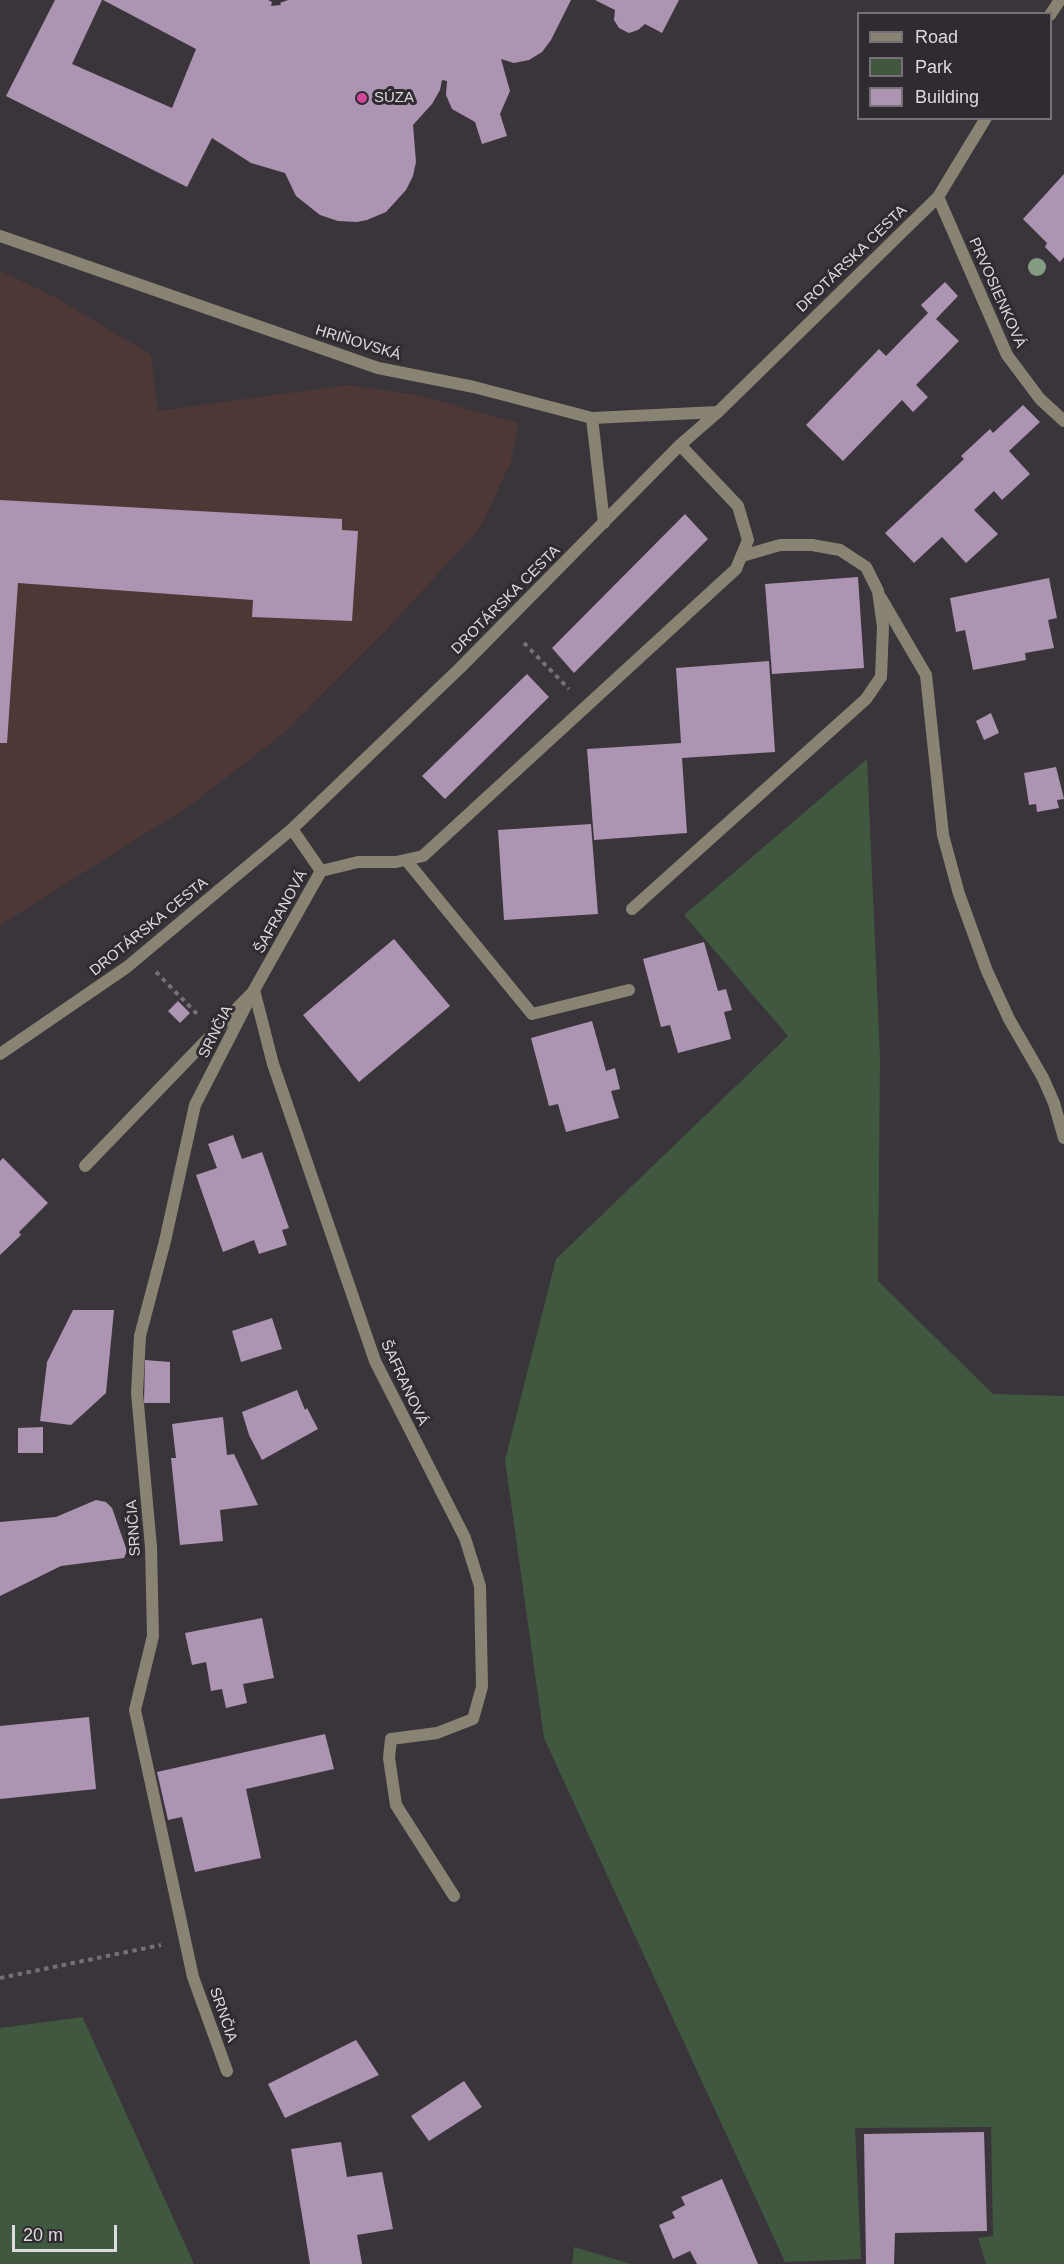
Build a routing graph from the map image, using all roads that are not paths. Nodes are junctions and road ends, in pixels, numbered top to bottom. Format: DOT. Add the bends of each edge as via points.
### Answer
graph roads {
  1 [pos="985,120"];
  2 [pos="938,197"];
  3 [pos="0,236"];
  4 [pos="718,412"];
  5 [pos="592,418"];
  6 [pos="1064,421"];
  7 [pos="680,445"];
  8 [pos="604,522"];
  9 [pos="742,556"];
  10 [pos="878,591"];
  11 [pos="292,829"];
  12 [pos="406,860"];
  13 [pos="321,871"];
  14 [pos="632,909"];
  15 [pos="254,990"];
  16 [pos="629,990"];
  17 [pos="0,1054"];
  18 [pos="1064,1138"];
  19 [pos="85,1166"];
  20 [pos="454,1896"];
  21 [pos="227,2072"];
  1 -- 2 [label="street, DROTÁRSKA CESTA"];
  2 -- 4 [label="street, DROTÁRSKA CESTA"];
  2 -- 6 [label="street, PRVOSIENKOVÁ" via="1006,355 1040,399"];
  3 -- 5 [label="street, HRIŇOVSKÁ" via="378,368 474,387"];
  4 -- 5 [label="street, HRIŇOVSKÁ"];
  4 -- 7 [label="street, DROTÁRSKA CESTA"];
  5 -- 8 [label="street"];
  7 -- 8 [label="street, DROTÁRSKA CESTA"];
  7 -- 9 [label="street" via="738,506 748,540"];
  8 -- 11 [label="street, DROTÁRSKA CESTA" via="461,667"];
  9 -- 10 [label="street" via="780,545 840,550 866,567"];
  9 -- 12 [label="street" via="736,569 423,856"];
  10 -- 14 [label="street" via="883,627 881,677 866,699"];
  10 -- 18 [label="street" via="926,675 943,835 959,894 987,971 1043,1078"];
  11 -- 13 [label="street, ŠAFRANOVÁ"];
  11 -- 17 [label="street, DROTÁRSKA CESTA" via="127,967"];
  12 -- 13 [label="street" via="358,862"];
  12 -- 16 [label="street" via="532,1014"];
  13 -- 15 [label="street, ŠAFRANOVÁ"];
  15 -- 19 [label="street"];
  15 -- 20 [label="street, ŠAFRANOVÁ" via="273,1064 375,1361 465,1538 480,1586 482,1687 473,1719 437,1733 391,1739 389,1758 396,1805"];
  15 -- 21 [label="street, SRNČIA" via="195,1105 140,1336 137,1393 151,1546 153,1636 135,1710 193,1977"];
}
